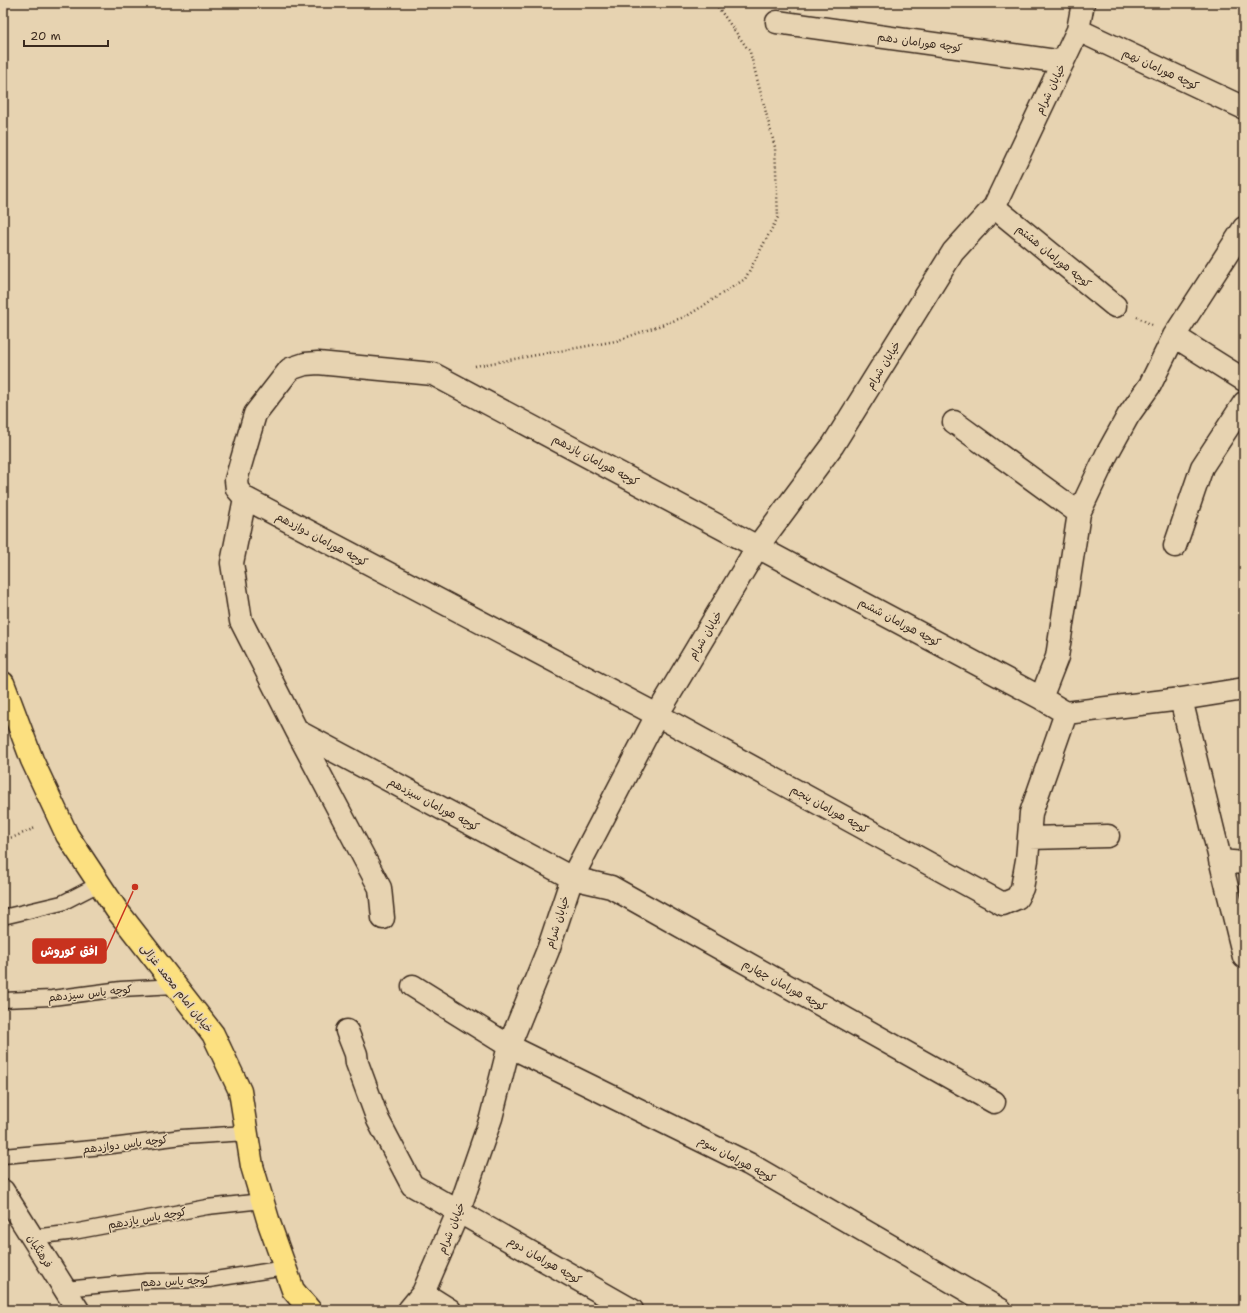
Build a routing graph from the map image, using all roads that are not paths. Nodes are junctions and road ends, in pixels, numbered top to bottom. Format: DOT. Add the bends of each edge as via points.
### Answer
graph roads {
  1 [pos="1083,3"];
  2 [pos="777,22"];
  3 [pos="1078,30"];
  4 [pos="1063,62"];
  5 [pos="1244,108"];
  6 [pos="994,206"];
  7 [pos="1244,228"];
  8 [pos="1115,306"];
  9 [pos="1174,336"];
  10 [pos="1244,380"];
  11 [pos="1244,403"];
  12 [pos="954,422"];
  13 [pos="245,498"];
  14 [pos="1079,513"];
  15 [pos="758,546"];
  16 [pos="1175,546"];
  17 [pos="3,683"];
  18 [pos="1244,689"];
  19 [pos="1042,698"];
  20 [pos="1181,699"];
  21 [pos="1066,713"];
  22 [pos="657,715"];
  23 [pos="297,731"];
  24 [pos="1108,836"];
  25 [pos="1029,838"];
  26 [pos="1220,860"];
  27 [pos="1244,863"];
  28 [pos="572,878"];
  29 [pos="99,884"];
  30 [pos="3,917"];
  31 [pos="384,918"];
  32 [pos="1244,957"];
  33 [pos="176,986"];
  34 [pos="413,986"];
  35 [pos="3,1000"];
  36 [pos="347,1031"];
  37 [pos="509,1046"];
  38 [pos="994,1102"];
  39 [pos="247,1133"];
  40 [pos="3,1156"];
  41 [pos="3,1191"];
  42 [pos="262,1201"];
  43 [pos="459,1210"];
  44 [pos="32,1237"];
  45 [pos="285,1268"];
  46 [pos="65,1290"];
  47 [pos="423,1293"];
  48 [pos="78,1310"];
  49 [pos="310,1310"];
  50 [pos="409,1310"];
  51 [pos="450,1310"];
  52 [pos="632,1310"];
  53 [pos="1001,1310"];
  1 -- 3 [label="street, خیابان شرام"];
  2 -- 4 [label="street, کوچه هورامان دهم"];
  3 -- 4 [label="street, خیابان شرام"];
  3 -- 5 [label="street, کوچه هورامان نهم"];
  4 -- 6 [label="street, خیابان شرام"];
  6 -- 8 [label="street, کوچه هورامان هشتم"];
  6 -- 15 [label="street, خیابان شرام" via="953,252 833,445"];
  7 -- 9 [label="street"];
  9 -- 10 [label="street"];
  9 -- 14 [label="street" via="1150,385 1128,416 1107,454"];
  11 -- 16 [label="street" via="1202,467"];
  12 -- 14 [label="street"];
  13 -- 15 [label="street, کوچه هورامان يازدهم" via="237,489 236,480 255,414 290,369 318,363 433,374"];
  13 -- 22 [label="street, کوچه هورامان دوازدهم"];
  13 -- 23 [label="street" via="232,563 241,621"];
  14 -- 19 [label="street" via="1057,657"];
  15 -- 19 [label="street, کوچه هورامان ششم"];
  15 -- 22 [label="street, خیابان شرام"];
  17 -- 29 [label="main road, خیابان امام محمد غزالی" via="32,760 67,835"];
  18 -- 20 [label="street"];
  19 -- 21 [label="street, کوچه هورامان ششم"];
  20 -- 21 [label="street"];
  20 -- 26 [label="street"];
  21 -- 25 [label="street" via="1031,813"];
  22 -- 25 [label="street, کوچه هورامان پنجم" via="1003,904 1017,898 1022,888"];
  22 -- 28 [label="street, خیابان شرام"];
  23 -- 28 [label="street, کوچه هورامان سيزدهم"];
  23 -- 31 [label="street" via="380,888"];
  24 -- 25 [label="street"];
  26 -- 27 [label="street"];
  26 -- 32 [label="street"];
  28 -- 37 [label="street, خیابان شرام" via="548,950"];
  28 -- 38 [label="street, کوچه هورامان چهارم" via="611,887"];
  29 -- 30 [label="lane" via="62,903"];
  29 -- 33 [label="main road, خیابان امام محمد غزالی"];
  33 -- 35 [label="lane, کوچه یاس سیزدهم"];
  33 -- 39 [label="main road, خیابان امام محمد غزالی" via="213,1034 240,1092"];
  34 -- 37 [label="street, کوچه هورامان سوم"];
  36 -- 43 [label="street, کوچه هورامان دوم" via="378,1120 412,1184"];
  37 -- 43 [label="street, خیابان شرام" via="491,1118"];
  37 -- 53 [label="street, کوچه هورامان سوم" via="749,1164"];
  39 -- 40 [label="lane, کوچه یاس دوازدهم" via="182,1137"];
  39 -- 42 [label="main road, خیابان امام محمد غزالی" via="252,1166"];
  41 -- 44 [label="street, فرهنگیان"];
  42 -- 44 [label="lane, کوچه یاس یازدهم" via="207,1207 68,1233"];
  42 -- 45 [label="main road, خیابان امام محمد غزالی"];
  43 -- 47 [label="street, خیابان شرام"];
  43 -- 52 [label="street, کوچه هورامان دوم"];
  44 -- 46 [label="street, فرهنگیان"];
  45 -- 46 [label="lane, کوچه یاس دهم" via="209,1280 148,1281"];
  45 -- 49 [label="main road, خیابان امام محمد غزالی" via="293,1290"];
  46 -- 48 [label="street, فرهنگیان"];
  47 -- 50 [label="street, خیابان شرام"];
  47 -- 51 [label="street"];
}
